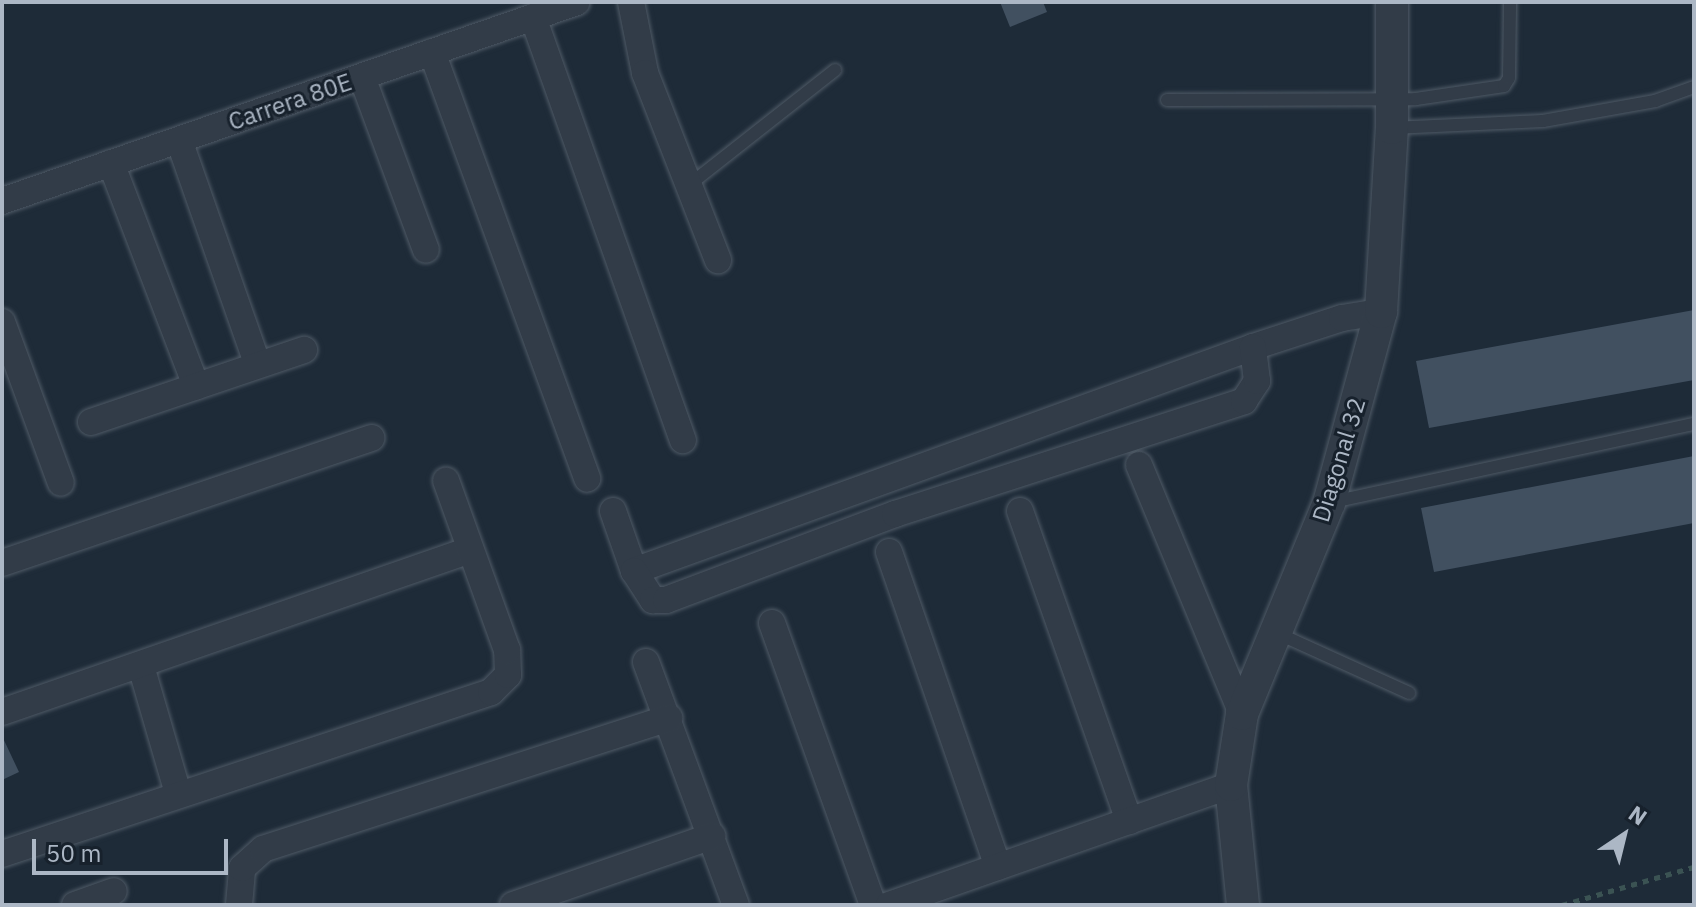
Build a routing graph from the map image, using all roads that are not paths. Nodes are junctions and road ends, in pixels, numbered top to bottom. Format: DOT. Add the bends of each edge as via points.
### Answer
graph roads {
  1 [pos="577,2"];
  2 [pos="631,2"];
  3 [pos="1392,2"];
  4 [pos="1510,2"];
  5 [pos="533,17"];
  6 [pos="432,52"];
  7 [pos="835,70"];
  8 [pos="362,77"];
  9 [pos="1694,87"];
  10 [pos="1167,100"];
  11 [pos="1392,112"];
  12 [pos="179,140"];
  13 [pos="111,163"];
  14 [pos="689,185"];
  15 [pos="2,201"];
  16 [pos="426,250"];
  17 [pos="718,260"];
  18 [pos="1381,312"];
  19 [pos="2,322"];
  20 [pos="1253,347"];
  21 [pos="304,350"];
  22 [pos="258,365"];
  23 [pos="196,386"];
  24 [pos="91,422"];
  25 [pos="1694,424"];
  26 [pos="371,438"];
  27 [pos="683,440"];
  28 [pos="1139,465"];
  29 [pos="587,479"];
  30 [pos="446,481"];
  31 [pos="61,483"];
  32 [pos="1329,503"];
  33 [pos="613,511"];
  34 [pos="1020,511"];
  35 [pos="469,550"];
  36 [pos="889,552"];
  37 [pos="2,563"];
  38 [pos="634,571"];
  39 [pos="772,623"];
  40 [pos="1276,632"];
  41 [pos="646,662"];
  42 [pos="141,666"];
  43 [pos="1409,693"];
  44 [pos="2,712"];
  45 [pos="1242,714"];
  46 [pos="669,718"];
  47 [pos="1231,785"];
  48 [pos="178,793"];
  49 [pos="1129,821"];
  50 [pos="712,836"];
  51 [pos="2,854"];
  52 [pos="998,867"];
  53 [pos="114,891"];
  54 [pos="75,905"];
  55 [pos="239,905"];
  56 [pos="513,905"];
  57 [pos="736,905"];
  58 [pos="873,905"];
  59 [pos="889,905"];
  60 [pos="1243,905"];
  1 -- 5 [label="street, Carrera 80E"];
  2 -- 14 [label="street" via="645,73"];
  3 -- 11 [label="street, Diagonal 32"];
  4 -- 11 [label="lane" via="1509,78 1504,86"];
  5 -- 6 [label="street, Carrera 80E"];
  5 -- 27 [label="street"];
  6 -- 8 [label="street, Carrera 80E"];
  6 -- 29 [label="street"];
  7 -- 14 [label="lane"];
  8 -- 12 [label="street, Carrera 80E"];
  8 -- 16 [label="street"];
  9 -- 11 [label="lane" via="1655,101 1543,121"];
  10 -- 11 [label="lane"];
  11 -- 18 [label="street, Diagonal 32"];
  12 -- 13 [label="street, Carrera 80E"];
  12 -- 22 [label="street"];
  13 -- 15 [label="street, Carrera 80E"];
  13 -- 23 [label="street"];
  14 -- 17 [label="street"];
  18 -- 20 [label="street" via="1342,318"];
  18 -- 32 [label="street, Diagonal 32"];
  19 -- 31 [label="street"];
  20 -- 38 [label="street"];
  20 -- 38 [label="street" via="1257,381 1244,401 895,514 666,600 653,600"];
  21 -- 22 [label="street"];
  22 -- 23 [label="street"];
  23 -- 24 [label="street"];
  25 -- 32 [label="lane"];
  26 -- 37 [label="street"];
  28 -- 45 [label="street"];
  30 -- 35 [label="street"];
  32 -- 40 [label="street, Diagonal 32"];
  33 -- 38 [label="street"];
  34 -- 49 [label="street"];
  35 -- 42 [label="street"];
  35 -- 48 [label="street" via="507,650 508,675 491,692"];
  36 -- 52 [label="street"];
  39 -- 58 [label="street"];
  40 -- 43 [label="lane"];
  40 -- 45 [label="street, Diagonal 32"];
  41 -- 46 [label="street"];
  42 -- 44 [label="street"];
  42 -- 48 [label="street"];
  45 -- 47 [label="street, Diagonal 32"];
  46 -- 50 [label="street"];
  46 -- 55 [label="street" via="263,849 242,868"];
  47 -- 49 [label="street"];
  47 -- 60 [label="street, Diagonal 32"];
  48 -- 51 [label="street"];
  49 -- 52 [label="street"];
  50 -- 56 [label="street"];
  50 -- 57 [label="street"];
  52 -- 59 [label="street"];
  53 -- 54 [label="street"];
}
